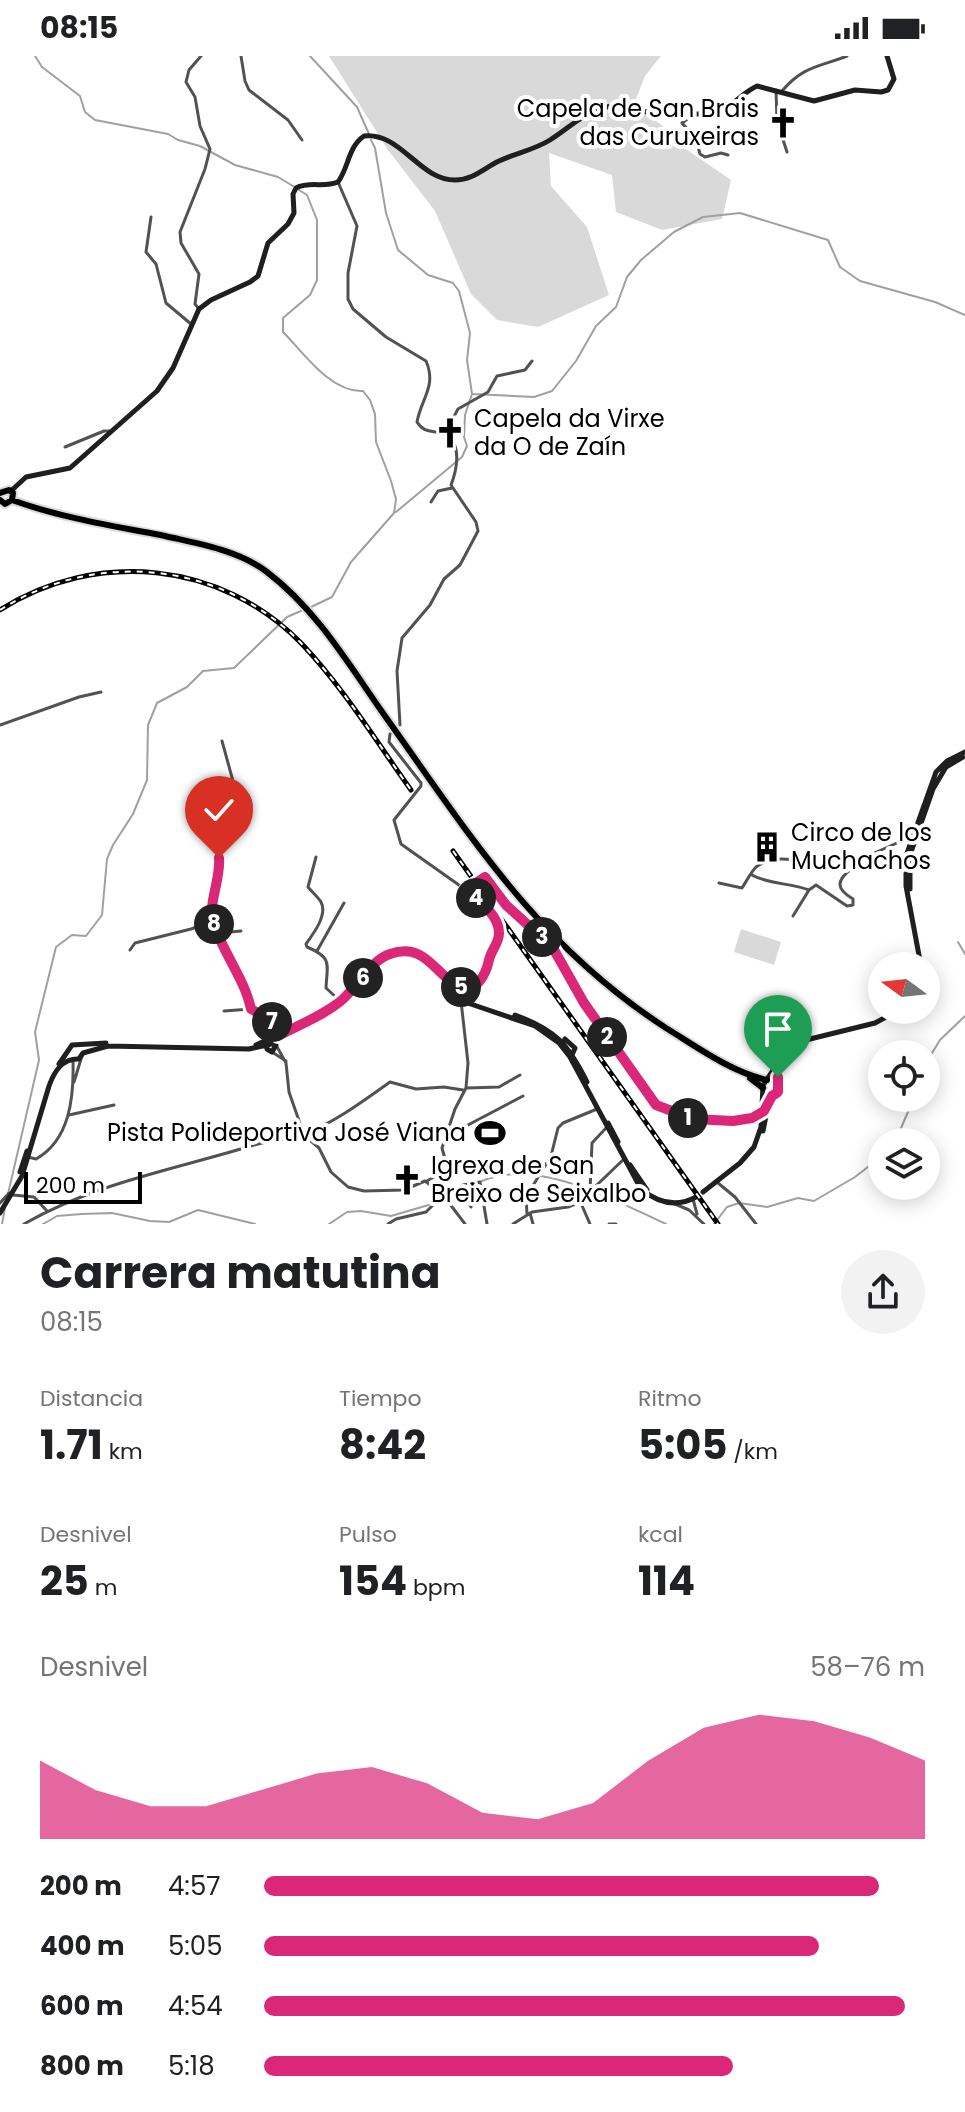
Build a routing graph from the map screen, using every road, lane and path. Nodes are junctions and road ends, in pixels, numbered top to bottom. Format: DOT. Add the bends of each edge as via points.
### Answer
graph roads {
  1 [pos="201,56"];
  2 [pos="241,56"];
  3 [pos="847,56"];
  4 [pos="887,56"];
  5 [pos="779,91"];
  6 [pos="695,113"];
  7 [pos="302,140"];
  8 [pos="787,152"];
  9 [pos="728,155"];
  10 [pos="338,182"];
  11 [pos="151,217"];
  12 [pos="199,309"];
  13 [pos="191,324"];
  14 [pos="532,361"];
  15 [pos="111,431"];
  16 [pos="444,434"];
  17 [pos="65,447"];
  18 [pos="452,488"];
  19 [pos="11,491"];
  20 [pos="0,493"];
  21 [pos="12,500"];
  22 [pos="0,501"];
  23 [pos="431,502"];
  24 [pos="101,692"];
  25 [pos="0,725"];
  26 [pos="400,725"];
  27 [pos="390,734"];
  28 [pos="222,741"];
  29 [pos="965,754"];
  30 [pos="942,764"];
  31 [pos="935,783"];
  32 [pos="929,800"];
  33 [pos="917,824"];
  34 [pos="912,836"];
  35 [pos="910,855"];
  36 [pos="316,857"];
  37 [pos="848,862"];
  38 [pos="751,874"];
  39 [pos="719,883"];
  40 [pos="468,889"];
  41 [pos="809,890"];
  42 [pos="910,902"];
  43 [pos="344,903"];
  44 [pos="793,916"];
  45 [pos="213,921"];
  46 [pos="241,931"];
  47 [pos="219,933"];
  48 [pos="130,950"];
  49 [pos="317,951"];
  50 [pos="919,952"];
  51 [pos="466,995"];
  52 [pos="339,1002"];
  53 [pos="251,1009"];
  54 [pos="224,1011"];
  55 [pos="321,1017"];
  56 [pos="871,1024"];
  57 [pos="541,1029"];
  58 [pos="271,1044"];
  59 [pos="81,1045"];
  60 [pos="568,1046"];
  61 [pos="789,1051"];
  62 [pos="572,1054"];
  63 [pos="82,1056"];
  64 [pos="71,1057"];
  65 [pos="286,1061"];
  66 [pos="577,1071"];
  67 [pos="744,1073"];
  68 [pos="520,1075"];
  69 [pos="768,1080"];
  70 [pos="779,1084"];
  71 [pos="72,1085"];
  72 [pos="465,1089"];
  73 [pos="764,1090"];
  74 [pos="774,1095"];
  75 [pos="523,1096"];
  76 [pos="114,1105"];
  77 [pos="597,1109"];
  78 [pos="763,1112"];
  79 [pos="69,1115"];
  80 [pos="609,1129"];
  81 [pos="304,1135"];
  82 [pos="447,1136"];
  83 [pos="30,1141"];
  84 [pos="28,1158"];
  85 [pos="36,1159"];
  86 [pos="624,1160"];
  87 [pos="25,1169"];
  88 [pos="447,1169"];
  89 [pos="635,1174"];
  90 [pos="427,1181"];
  91 [pos="718,1183"];
  92 [pos="461,1186"];
  93 [pos="590,1191"];
  94 [pos="12,1195"];
  95 [pos="443,1195"];
  96 [pos="698,1195"];
  97 [pos="580,1201"];
  98 [pos="0,1203"];
  99 [pos="678,1203"];
  100 [pos="471,1207"];
  101 [pos="47,1211"];
  102 [pos="0,1213"];
  103 [pos="528,1214"];
  104 [pos="407,1217"];
  105 [pos="699,1217"];
  106 [pos="462,1222"];
  107 [pos="24,1224"];
  108 [pos="388,1224"];
  109 [pos="409,1224"];
  110 [pos="487,1224"];
  111 [pos="513,1224"];
  112 [pos="533,1224"];
  113 [pos="590,1224"];
  114 [pos="609,1224"];
  115 [pos="616,1224"];
  116 [pos="704,1224"];
  117 [pos="756,1224"];
  1 -- 12 [label="street" via="186,82 210,149 180,232 199,274"];
  2 -- 7 [label="street" via="249,90 288,120"];
  3 -- 5 [label="street" via="810,67"];
  4 -- 5 [label="street" via="894,79 888,90 855,90 814,101"];
  5 -- 6 [label="street" via="757,86 724,109"];
  5 -- 8 [label="street" via="777,121"];
  6 -- 9 [label="street" via="682,123 696,139 700,154"];
  6 -- 10 [label="street" via="653,114 627,106 596,109 541,145 456,180 434,174 385,139 364,136 356,142"];
  10 -- 12 [label="street" via="296,188 294,213 268,243 258,276"];
  10 -- 16 [label="street" via="357,226 348,299 386,337 426,361 432,379 417,422 428,432"];
  11 -- 13 [label="street" via="146,252 156,264 166,303"];
  12 -- 13 [label="street"];
  13 -- 15 [label="street" via="168,378"];
  14 -- 16 [label="street" via="525,370 497,376 488,392 458,409"];
  15 -- 17 [label="street"];
  15 -- 19 [label="street" via="70,468 26,477"];
  16 -- 18 [label="street" via="457,459"];
  18 -- 23 [label="street" via="438,491"];
  18 -- 26 [label="street" via="478,531 460,565 402,638 397,671"];
  19 -- 20 [label="main road"];
  19 -- 21 [label="main road"];
  21 -- 22 [label="main road"];
  21 -- 67 [label="main road" via="49,513 214,547 264,570 306,606 486,860 544,928 641,1011"];
  24 -- 25 [label="street"];
  27 -- 40 [label="street" via="389,742 421,783 394,820 401,844"];
  28 -- 45 [label="street" via="236,792 248,795 252,804 221,847"];
  29 -- 30 [label="street"];
  29 -- 31 [label="street"];
  30 -- 31 [label="street"];
  30 -- 33 [label="street"];
  31 -- 32 [label="street"];
  32 -- 33 [label="street"];
  32 -- 35 [label="street"];
  33 -- 34 [label="street"];
  34 -- 35 [label="street"];
  34 -- 37 [label="street"];
  34 -- 42 [label="street" via="905,868"];
  35 -- 42 [label="street"];
  36 -- 49 [label="street" via="308,887 323,911 306,944"];
  37 -- 38 [label="street" via="773,861"];
  37 -- 41 [label="street" via="851,869 839,885 853,905 816,885"];
  38 -- 39 [label="street" via="742,888"];
  38 -- 41 [label="street"];
  40 -- 51 [label="street" via="498,923 500,936 488,967"];
  40 -- 78 [label="street, bridge" via="488,878 506,905 553,948 584,1003 656,1105 706,1121 747,1120"];
  41 -- 44 [label="street"];
  42 -- 50 [label="street"];
  43 -- 49 [label="street"];
  45 -- 47 [label="street"];
  45 -- 48 [label="street" via="135,943"];
  46 -- 47 [label="street"];
  47 -- 53 [label="street"];
  49 -- 52 [label="street" via="328,963 326,988"];
  51 -- 52 [label="street" via="427,958 394,953"];
  51 -- 55 [label="street" via="424,960 396,956"];
  51 -- 57 [label="street"];
  51 -- 60 [label="street" via="535,1023"];
  51 -- 72 [label="street"];
  52 -- 55 [label="street"];
  52 -- 58 [label="street"];
  53 -- 54 [label="street"];
  53 -- 58 [label="street" via="272,1021"];
  55 -- 58 [label="street"];
  56 -- 61 [label="street" via="814,1038"];
  57 -- 60 [label="street"];
  57 -- 66 [label="street" via="566,1050"];
  58 -- 59 [label="street"];
  58 -- 63 [label="street" via="249,1049 112,1045"];
  58 -- 65 [label="street"];
  58 -- 65 [label="street"];
  59 -- 63 [label="street"];
  59 -- 64 [label="street" via="72,1045"];
  60 -- 62 [label="street"];
  61 -- 69 [label="street"];
  61 -- 70 [label="street" via="780,1065"];
  62 -- 66 [label="street"];
  62 -- 80 [label="street"];
  63 -- 64 [label="street"];
  63 -- 71 [label="street"];
  64 -- 71 [label="street"];
  64 -- 83 [label="street" via="47,1082"];
  64 -- 84 [label="street" via="51,1080"];
  65 -- 81 [label="street" via="289,1092"];
  66 -- 77 [label="street"];
  67 -- 69 [label="main road"];
  67 -- 73 [label="main road"];
  68 -- 72 [label="street" via="499,1087"];
  69 -- 70 [label="street"];
  69 -- 73 [label="street"];
  70 -- 74 [label="street"];
  71 -- 79 [label="street"];
  72 -- 81 [label="street" via="416,1089 390,1082"];
  72 -- 82 [label="street"];
  73 -- 74 [label="street"];
  73 -- 78 [label="street"];
  74 -- 78 [label="street"];
  74 -- 91 [label="street" via="756,1149"];
  75 -- 82 [label="street"];
  76 -- 79 [label="street"];
  77 -- 80 [label="street"];
  77 -- 103 [label="street" via="558,1128 551,1156 526,1197"];
  78 -- 96 [label="street" via="749,1153"];
  79 -- 85 [label="street" via="54,1146"];
  80 -- 86 [label="street"];
  80 -- 89 [label="street"];
  80 -- 93 [label="street" via="592,1143"];
  81 -- 90 [label="street" via="319,1148 337,1179 352,1189 404,1190"];
  81 -- 101 [label="street" via="138,1177"];
  82 -- 88 [label="street" via="442,1148"];
  83 -- 84 [label="street"];
  83 -- 94 [label="street"];
  84 -- 85 [label="street"];
  84 -- 87 [label="street"];
  85 -- 87 [label="street"];
  86 -- 89 [label="street"];
  86 -- 93 [label="street"];
  86 -- 99 [label="street" via="647,1194"];
  87 -- 94 [label="street"];
  88 -- 90 [label="street"];
  88 -- 95 [label="street" via="450,1177"];
  89 -- 99 [label="street" via="651,1193"];
  90 -- 95 [label="street"];
  91 -- 96 [label="street"];
  91 -- 117 [label="street"];
  92 -- 95 [label="street"];
  92 -- 100 [label="street"];
  92 -- 110 [label="street" via="480,1182"];
  93 -- 97 [label="street"];
  94 -- 98 [label="street"];
  94 -- 101 [label="street" via="34,1197"];
  94 -- 102 [label="street"];
  95 -- 104 [label="street" via="426,1212"];
  95 -- 106 [label="street"];
  96 -- 99 [label="street"];
  96 -- 105 [label="street"];
  97 -- 103 [label="street"];
  97 -- 113 [label="street"];
  99 -- 105 [label="street"];
  101 -- 107 [label="street"];
  103 -- 111 [label="street"];
  103 -- 112 [label="street"];
  104 -- 108 [label="street"];
  104 -- 109 [label="street"];
  105 -- 116 [label="street"];
  114 -- 115 [label="street"];
}
